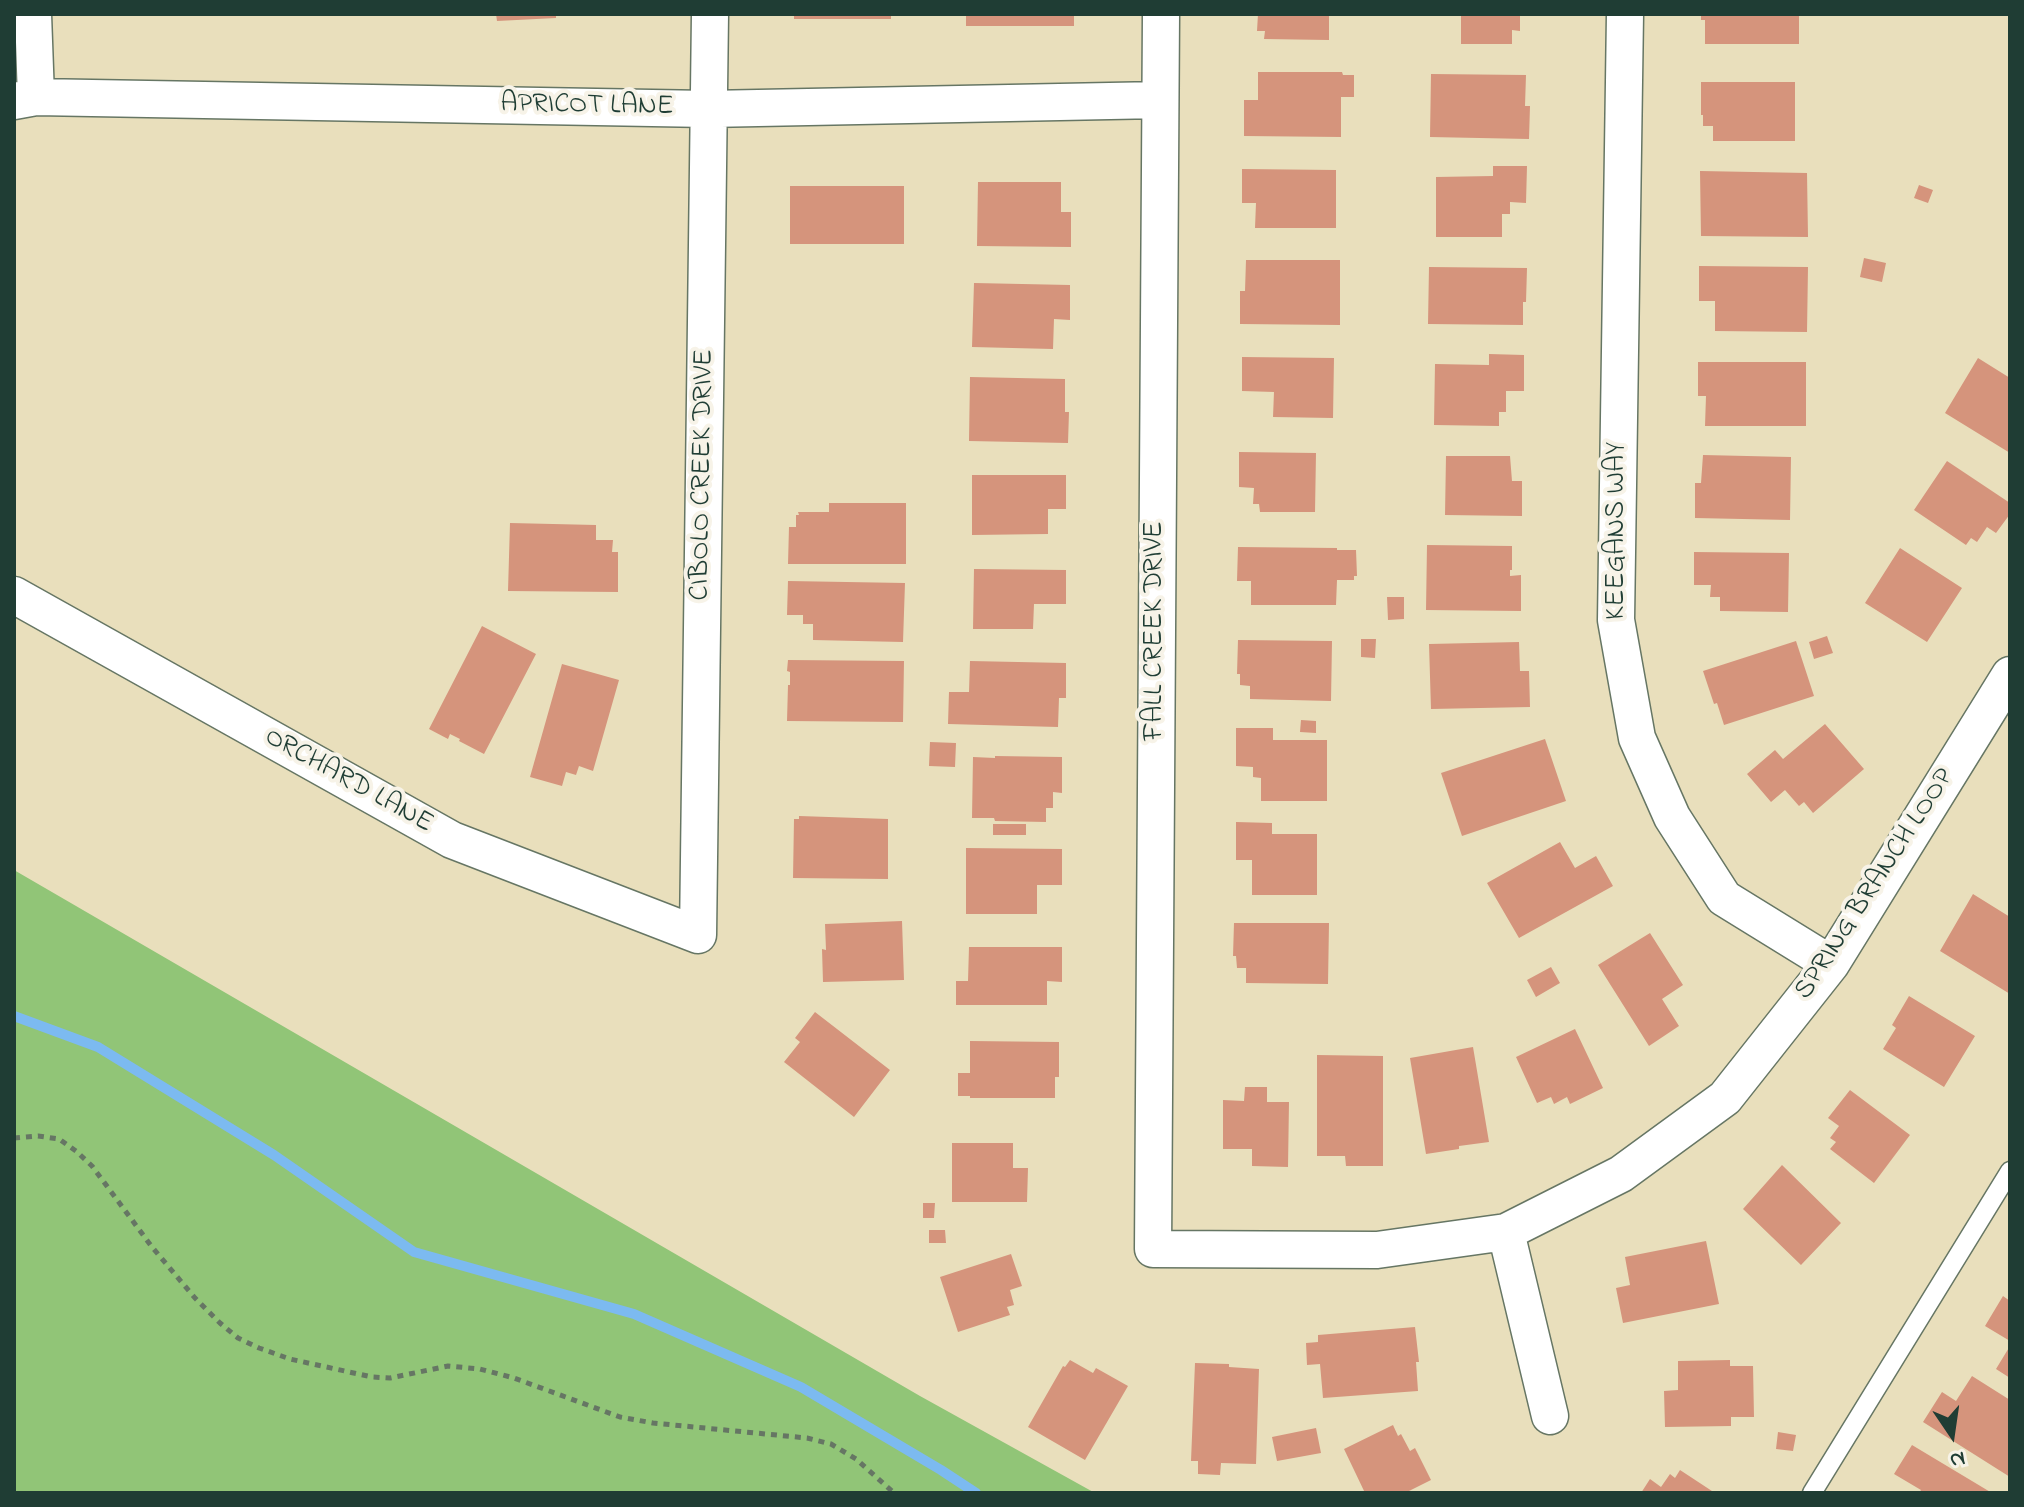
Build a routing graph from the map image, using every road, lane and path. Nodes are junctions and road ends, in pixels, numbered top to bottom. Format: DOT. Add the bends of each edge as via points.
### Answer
graph roads {
  1 [pos="33,14"];
  2 [pos="710,14"];
  3 [pos="1161,14"];
  4 [pos="1625,14"];
  5 [pos="25,99"];
  6 [pos="1160,100"];
  7 [pos="708,109"];
  8 [pos="14,595"];
  9 [pos="2010,675"];
  10 [pos="698,935"];
  11 [pos="1831,964"];
  12 [pos="14,1138"];
  13 [pos="2010,1171"];
  14 [pos="1506,1232"];
  15 [pos="1153,1249"];
  16 [pos="1550,1416"];
  17 [pos="894,1493"];
  18 [pos="1812,1493"];
  1 -- 5 [label="street"];
  2 -- 7 [label="street, CIBOLO CREEK DRIVE"];
  3 -- 6 [label="street, FALL CREEK DRIVE"];
  4 -- 11 [label="street, KEEGANS WAY" via="1616,620 1637,738 1672,817 1724,898"];
  5 -- 7 [label="street, APRICOT LANE"];
  6 -- 7 [label="street, APRICOT LANE"];
  6 -- 15 [label="street, FALL CREEK DRIVE"];
  7 -- 10 [label="street, CIBOLO CREEK DRIVE"];
  8 -- 10 [label="street, ORCHARD LANE" via="452,840"];
  9 -- 11 [label="street, SPRING BRANCH LOOP"];
  11 -- 14 [label="street, SPRING BRANCH LOOP" via="1725,1098 1621,1174"];
  12 -- 17 [label="path" via="59,1139 76,1151 195,1298 238,1338 259,1348 372,1377 448,1366 480,1369 620,1417 807,1438 856,1459"];
  13 -- 18 [label="lane"];
  14 -- 15 [label="street, SPRING BRANCH LOOP" via="1377,1250"];
  14 -- 16 [label="street"];
}
